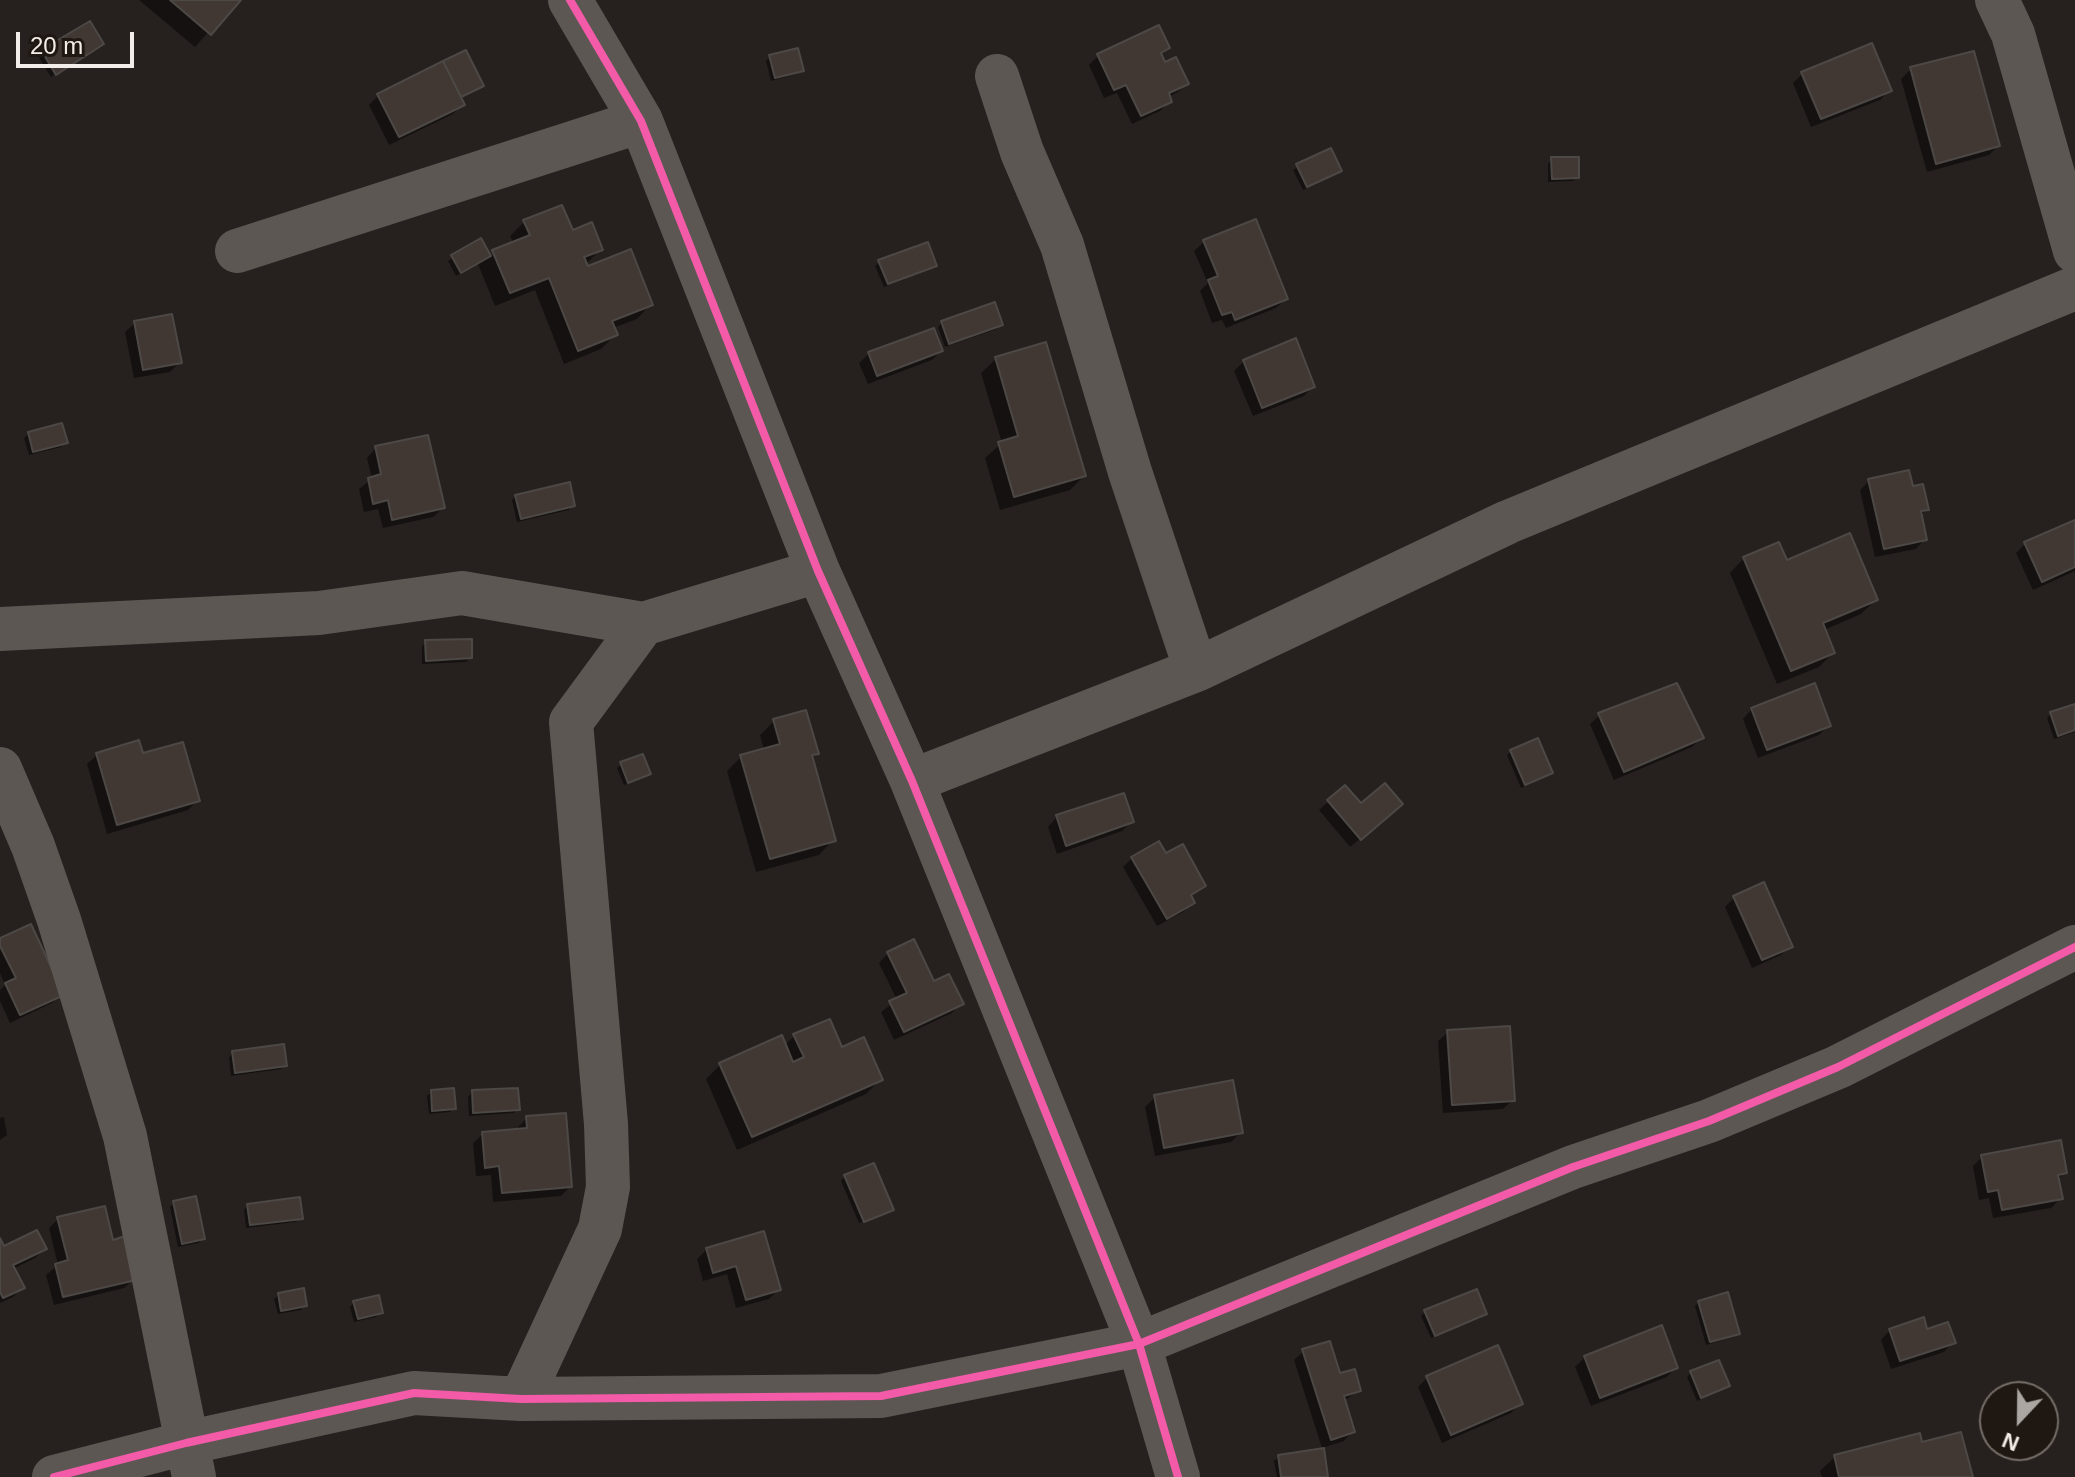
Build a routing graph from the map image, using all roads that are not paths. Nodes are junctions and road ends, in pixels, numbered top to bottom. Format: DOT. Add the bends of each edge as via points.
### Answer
graph roads {
  1 [pos="570,0"];
  2 [pos="1997,0"];
  3 [pos="997,76"];
  4 [pos="641,121"];
  5 [pos="237,251"];
  6 [pos="2075,251"];
  7 [pos="2075,288"];
  8 [pos="818,571"];
  9 [pos="643,624"];
  10 [pos="0,629"];
  11 [pos="1196,670"];
  12 [pos="0,769"];
  13 [pos="912,781"];
  14 [pos="2075,947"];
  15 [pos="1139,1344"];
  16 [pos="521,1399"];
  17 [pos="190,1460"];
  18 [pos="54,1477"];
  19 [pos="1178,1477"];
  1 -- 4 [label="street"];
  2 -- 6 [label="street" via="2013,34"];
  3 -- 11 [label="street" via="1062,245"];
  4 -- 5 [label="street"];
  4 -- 8 [label="street"];
  7 -- 11 [label="street" via="1508,522"];
  8 -- 9 [label="street"];
  8 -- 13 [label="street"];
  9 -- 10 [label="street" via="462,593 319,613"];
  9 -- 16 [label="street" via="571,722 608,1187 600,1229"];
  11 -- 13 [label="street"];
  12 -- 17 [label="street" via="59,920 125,1136"];
  13 -- 15 [label="street"];
  14 -- 15 [label="street" via="1838,1067 1709,1121 1573,1167"];
  15 -- 16 [label="street" via="881,1396"];
  15 -- 19 [label="street"];
  16 -- 17 [label="street" via="414,1393"];
  17 -- 18 [label="street"];
}
